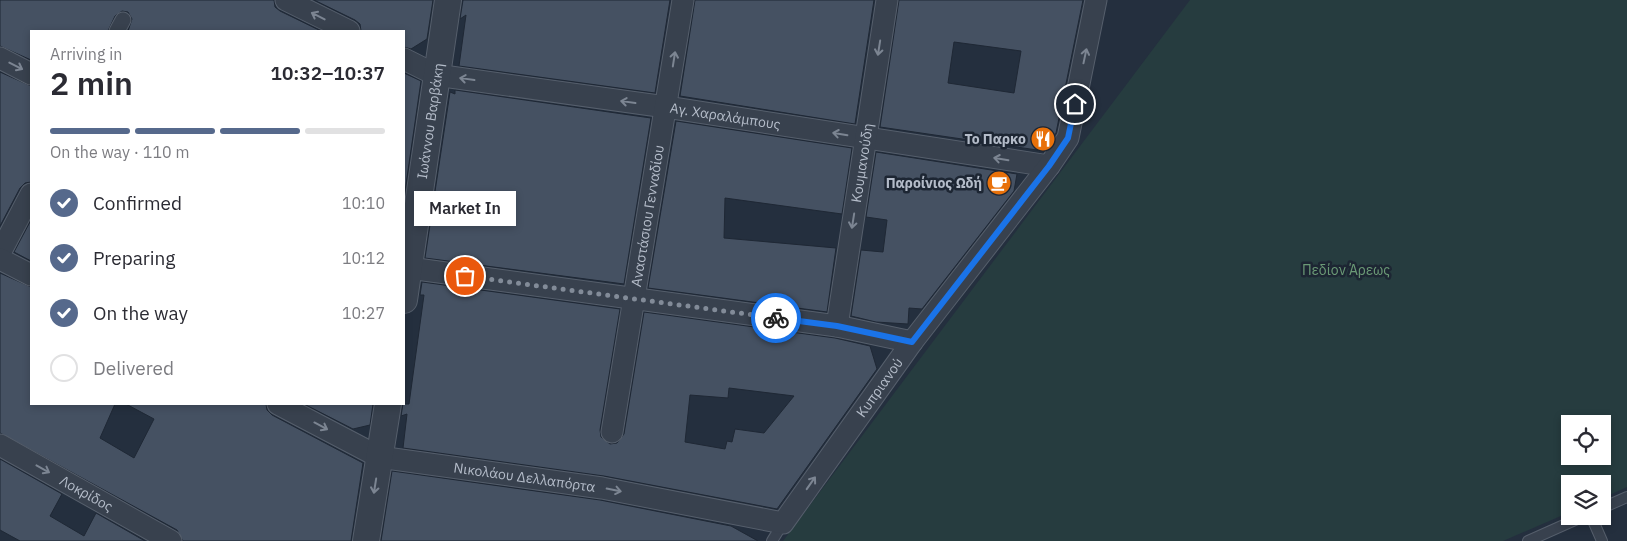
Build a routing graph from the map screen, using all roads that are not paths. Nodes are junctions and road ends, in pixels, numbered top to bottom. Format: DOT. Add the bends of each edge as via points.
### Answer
graph roads {
  1 [pos="286,0"];
  2 [pos="448,0"];
  3 [pos="684,0"];
  4 [pos="887,0"];
  5 [pos="1096,0"];
  6 [pos="347,30"];
  7 [pos="0,58"];
  8 [pos="405,60"];
  9 [pos="30,73"];
  10 [pos="436,75"];
  11 [pos="666,107"];
  12 [pos="866,138"];
  13 [pos="1049,166"];
  14 [pos="30,196"];
  15 [pos="0,252"];
  16 [pos="0,259"];
  17 [pos="406,267"];
  18 [pos="30,274"];
  19 [pos="405,284"];
  20 [pos="634,299"];
  21 [pos="837,326"];
  22 [pos="912,342"];
  23 [pos="280,405"];
  24 [pos="388,405"];
  25 [pos="612,432"];
  26 [pos="0,445"];
  27 [pos="380,457"];
  28 [pos="1627,497"];
  29 [pos="1611,504"];
  30 [pos="783,523"];
  31 [pos="1564,525"];
  32 [pos="1594,525"];
  33 [pos="172,541"];
  34 [pos="366,541"];
  35 [pos="772,541"];
  36 [pos="1528,541"];
  37 [pos="1602,541"];
  6 -- 1 [label="street, one-way"];
  2 -- 10 [label="street, Ιωάννου Βαρβάκη"];
  11 -- 3 [label="street, Αναστάσιου Γενναδίου, one-way"];
  4 -- 12 [label="street, Κουμανούδη, one-way"];
  13 -- 5 [label="street, Κυπριανού, one-way" via="1068,138"];
  7 -- 9 [label="street, one-way"];
  8 -- 10 [label="street, Αγ. Χαραλάμπους"];
  11 -- 10 [label="street, Αγ. Χαραλάμπους, one-way"];
  10 -- 17 [label="street, Ιωάννου Βαρβάκη"];
  12 -- 11 [label="street, Αγ. Χαραλάμπους, one-way"];
  11 -- 20 [label="street, Αναστάσιου Γενναδίου"];
  13 -- 12 [label="street, Αγ. Χαραλάμπους, one-way"];
  12 -- 21 [label="street, Κουμανούδη, one-way"];
  13 -- 22 [label="street, Κυπριανού"];
  14 -- 15 [label="street"];
  16 -- 18 [label="street"];
  17 -- 19 [label="street, Ιωάννου Βαρβάκη"];
  17 -- 20 [label="street"];
  20 -- 21 [label="street"];
  20 -- 25 [label="street, Αναστάσιου Γενναδίου"];
  21 -- 22 [label="street"];
  30 -- 22 [label="street, Κυπριανού, one-way"];
  23 -- 27 [label="street, Νικολάου Δελλαπόρτα, one-way"];
  24 -- 27 [label="street"];
  26 -- 33 [label="street, Λοκρίδος, one-way"];
  27 -- 30 [label="street, Νικολάου Δελλαπόρτα, one-way" via="602,488"];
  27 -- 34 [label="street, one-way"];
  28 -- 29 [label="lane"];
  30 -- 35 [label="lane, Κυπριανού"];
  31 -- 36 [label="lane"];
  32 -- 37 [label="lane"];
}
